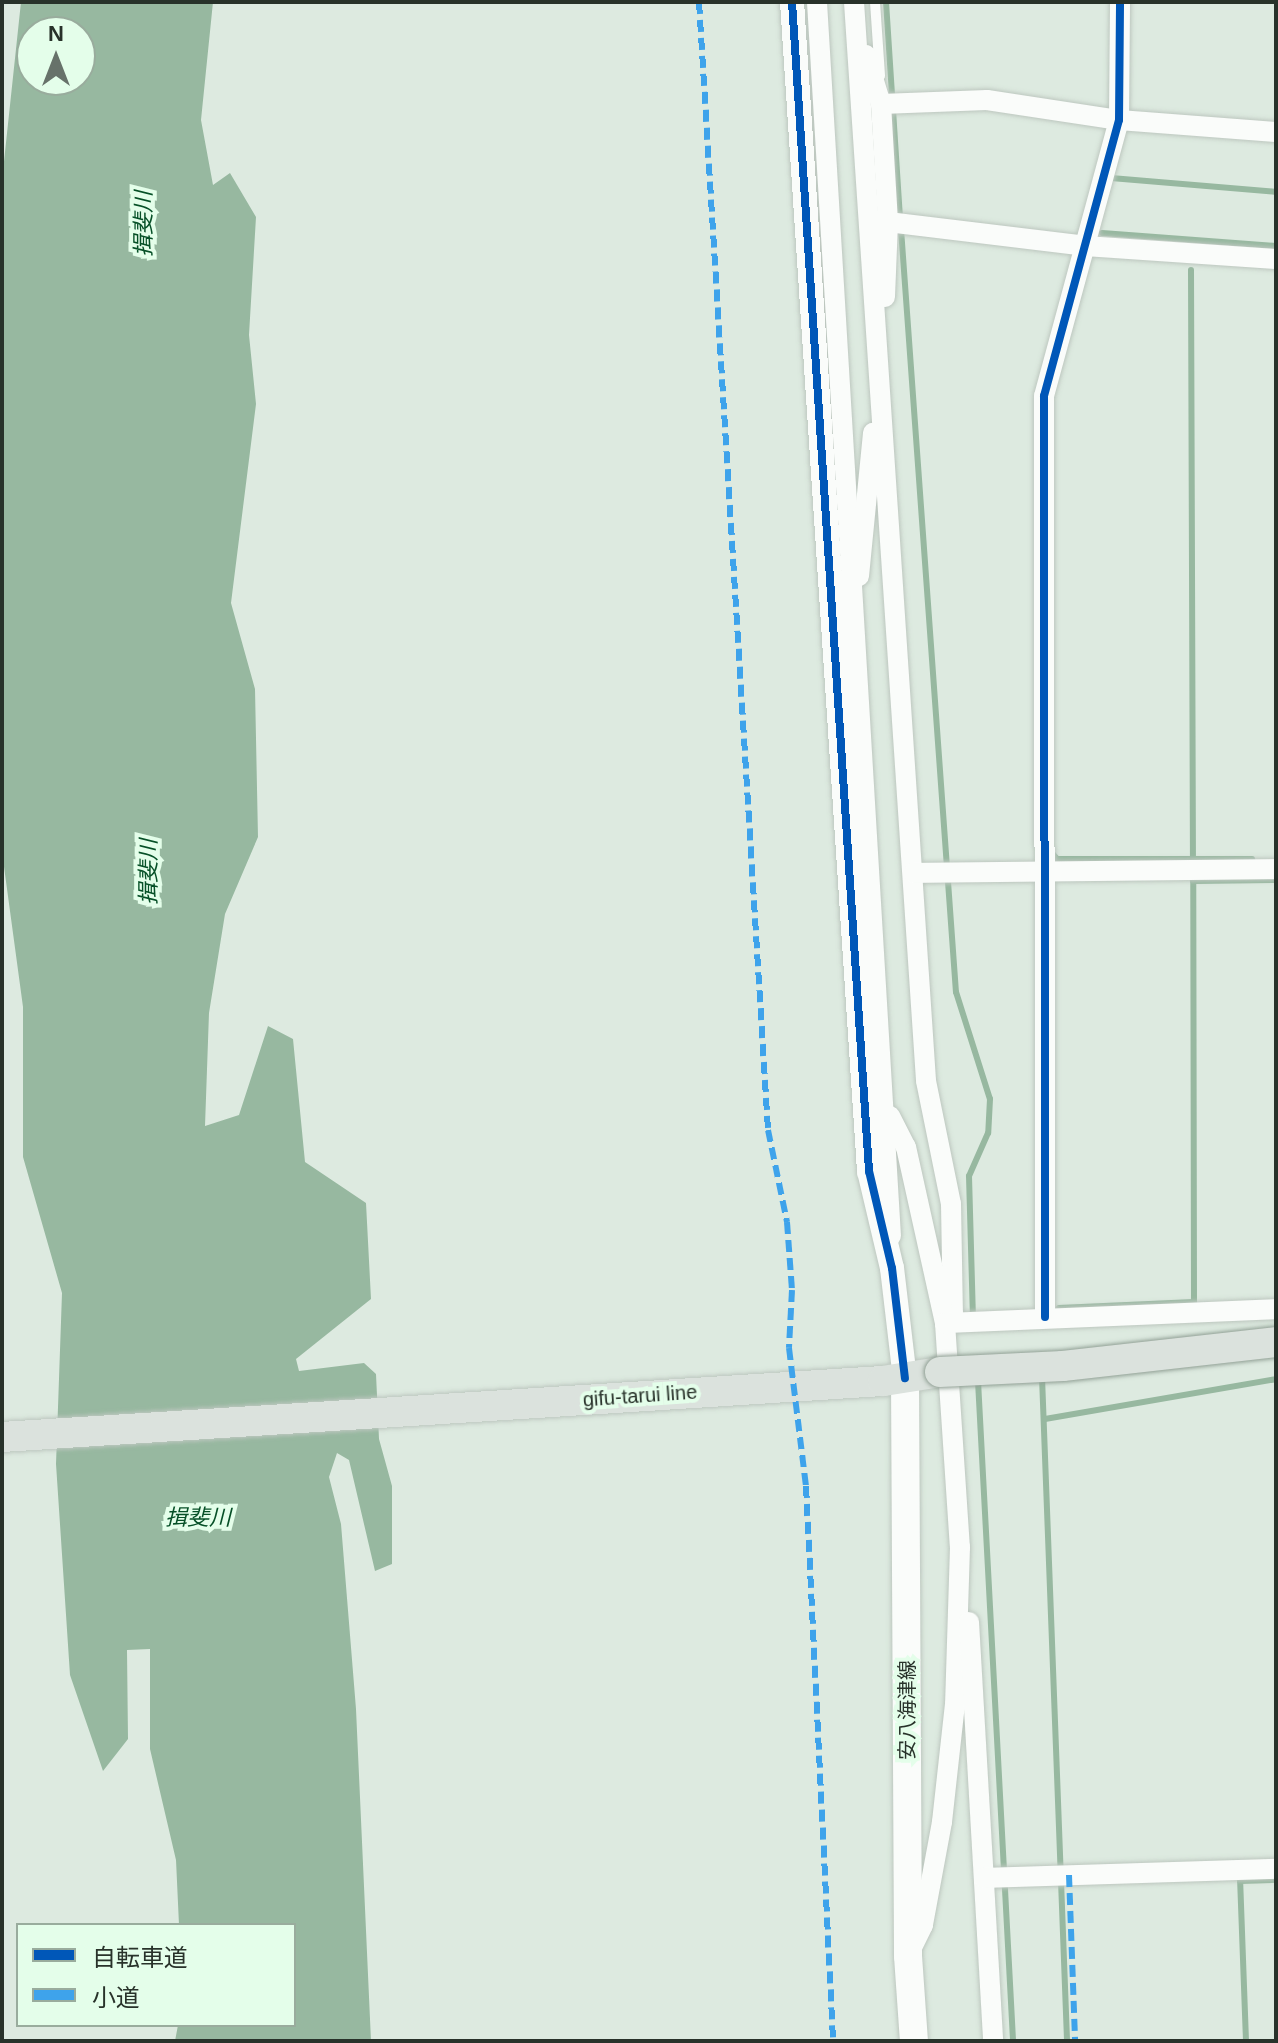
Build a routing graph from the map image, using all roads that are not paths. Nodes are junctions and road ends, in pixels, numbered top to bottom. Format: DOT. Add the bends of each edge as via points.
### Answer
graph roads {
  1 [pos="792,2"];
  2 [pos="817,2"];
  3 [pos="875,2"];
  4 [pos="1120,2"];
  5 [pos="855,11"];
  6 [pos="881,104"];
  7 [pos="1119,120"];
  8 [pos="1276,132"];
  9 [pos="888,222"];
  10 [pos="1085,246"];
  11 [pos="1276,259"];
  12 [pos="879,364"];
  13 [pos="853,603"];
  14 [pos="1043,868"];
  15 [pos="1276,869"];
  16 [pos="914,873"];
  17 [pos="887,1109"];
  18 [pos="892,1268"];
  19 [pos="1276,1309"];
  20 [pos="1045,1317"];
  21 [pos="945,1323"];
  22 [pos="1276,1342"];
  23 [pos="894,1380"];
  24 [pos="2,1437"];
  25 [pos="960,1547"];
  26 [pos="1276,1869"];
  27 [pos="984,1878"];
  28 [pos="908,1956"];
  29 [pos="914,2041"];
  30 [pos="993,2041"];
  1 -- 18 [label="street" via="859,1054 869,1171"];
  2 -- 13 [label="street"];
  3 -- 6 [label="lane"];
  4 -- 7 [label="street"];
  5 -- 6 [label="street"];
  5 -- 12 [label="street"];
  6 -- 7 [label="street" via="987,100"];
  6 -- 9 [label="street"];
  7 -- 8 [label="street"];
  7 -- 10 [label="street"];
  9 -- 10 [label="street"];
  9 -- 12 [label="street"];
  10 -- 11 [label="street"];
  10 -- 14 [label="street" via="1044,396"];
  12 -- 13 [label="street" via="865,547"];
  12 -- 16 [label="street"];
  13 -- 17 [label="street"];
  14 -- 15 [label="street"];
  14 -- 16 [label="street"];
  14 -- 20 [label="street"];
  16 -- 21 [label="street" via="926,1081 951,1204 953,1314"];
  17 -- 18 [label="street"];
  17 -- 21 [label="street" via="906,1147"];
  18 -- 23 [label="street"];
  19 -- 20 [label="street"];
  20 -- 21 [label="street"];
  21 -- 25 [label="street"];
  22 -- 23 [label="main road, gifu-tarui line, bridge"];
  23 -- 24 [label="main road, gifu-tarui line"];
  23 -- 28 [label="main road, 安八海津線"];
  25 -- 27 [label="street"];
  25 -- 28 [label="street" via="955,1704 942,1822 923,1925"];
  26 -- 27 [label="street"];
  27 -- 30 [label="street"];
  28 -- 29 [label="main road, 安八海津線"];
}
